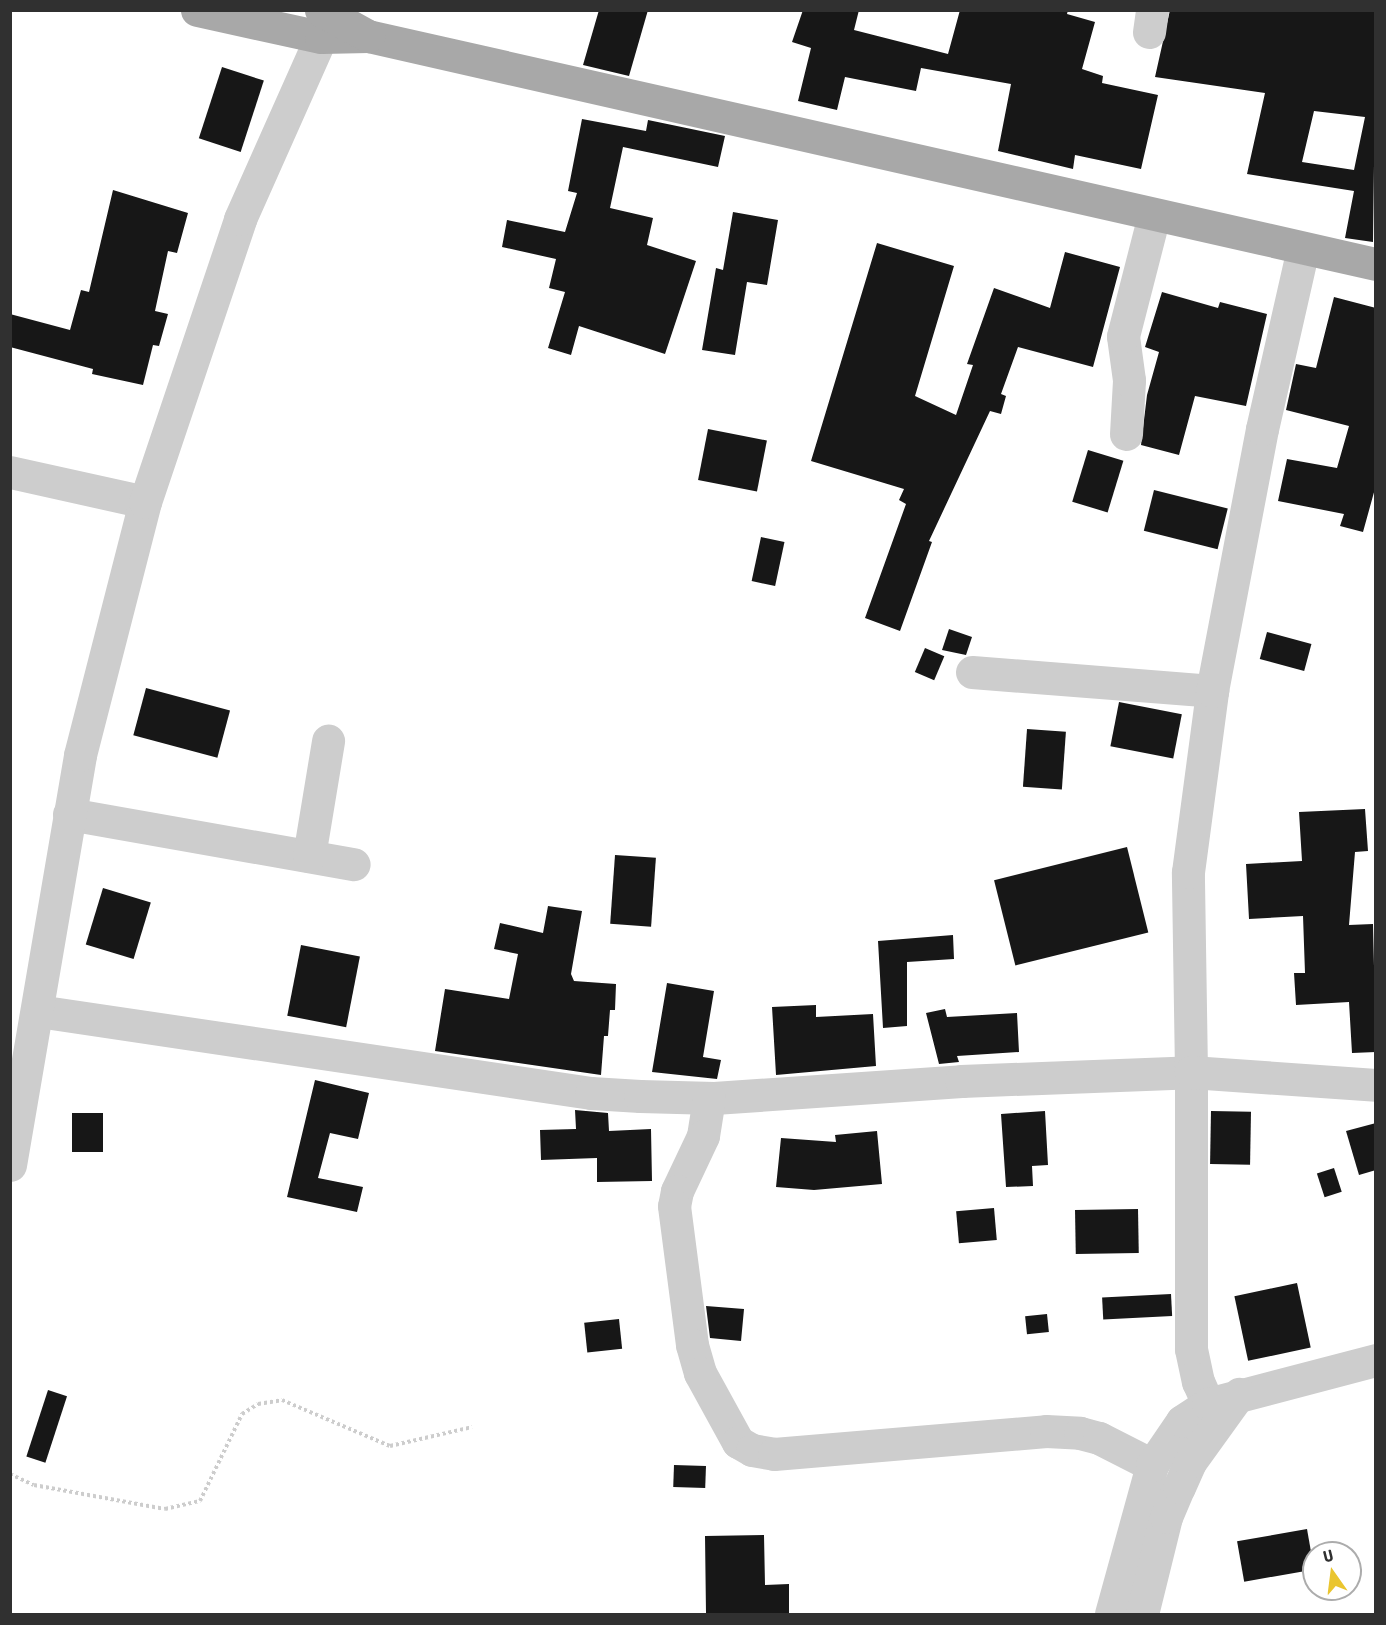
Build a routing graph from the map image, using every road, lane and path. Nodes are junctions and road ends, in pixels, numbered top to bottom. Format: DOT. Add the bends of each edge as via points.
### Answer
graph roads {
  1 [pos="197,10"];
  2 [pos="327,18"];
  3 [pos="1154,215"];
  4 [pos="1303,249"];
  5 [pos="1376,264"];
  6 [pos="1126,434"];
  7 [pos="10,472"];
  8 [pos="145,501"];
  9 [pos="972,672"];
  10 [pos="1212,691"];
  11 [pos="328,741"];
  12 [pos="69,814"];
  13 [pos="309,856"];
  14 [pos="354,864"];
  15 [pos="38,1011"];
  16 [pos="1191,1072"];
  17 [pos="1376,1084"];
  18 [pos="709,1098"];
  19 [pos="10,1165"];
  20 [pos="1376,1360"];
  21 [pos="1239,1394"];
  22 [pos="1208,1404"];
  23 [pos="472,1427"];
  24 [pos="1152,1465"];
  25 [pos="10,1474"];
  26 [pos="1111,1614"];
  27 [pos="1142,1614"];
  1 -- 2 [label="main road"];
  2 -- 3 [label="main road" via="368,36"];
  2 -- 8 [label="street" via="240,219"];
  3 -- 4 [label="main road"];
  3 -- 6 [label="street" via="1123,336 1129,380"];
  4 -- 5 [label="main road"];
  4 -- 10 [label="street" via="1262,429"];
  7 -- 8 [label="street"];
  8 -- 12 [label="street" via="80,755"];
  9 -- 10 [label="street"];
  10 -- 16 [label="street" via="1188,872"];
  11 -- 13 [label="street"];
  12 -- 13 [label="street"];
  12 -- 15 [label="street"];
  13 -- 14 [label="street"];
  15 -- 18 [label="street" via="591,1093"];
  15 -- 19 [label="street"];
  16 -- 17 [label="street"];
  16 -- 18 [label="street" via="961,1080"];
  16 -- 22 [label="street" via="1191,1349 1198,1382"];
  18 -- 24 [label="street" via="703,1136 676,1191 674,1206 699,1373 738,1442 752,1450 774,1454 1046,1431 1100,1438"];
  20 -- 21 [label="street"];
  21 -- 22 [label="street"];
  21 -- 27 [label="street" via="1190,1462 1166,1517"];
  22 -- 24 [label="street" via="1171,1433"];
  23 -- 25 [label="path" via="390,1446 282,1400 258,1404 242,1414 200,1501 165,1509 33,1485"];
  24 -- 26 [label="street"];
}
